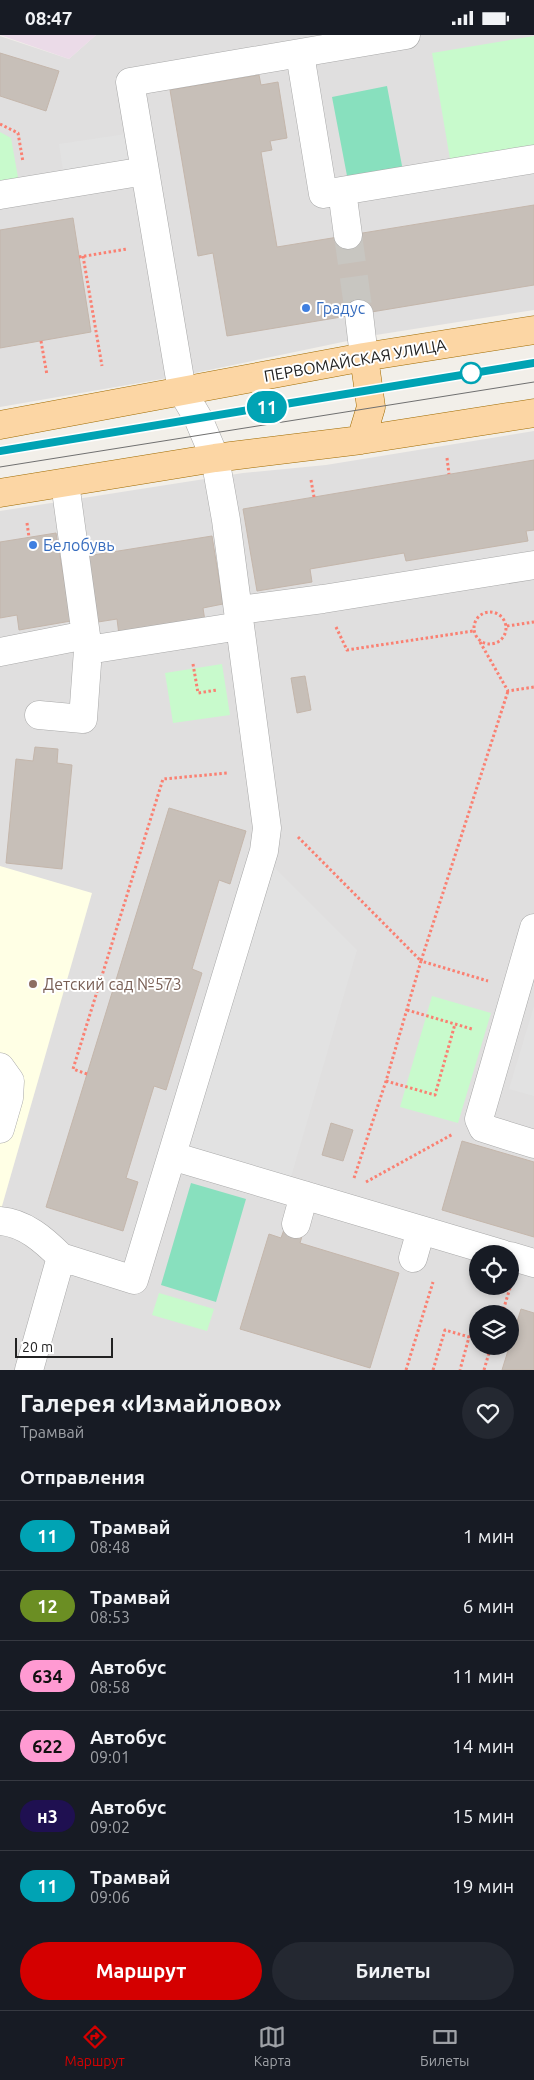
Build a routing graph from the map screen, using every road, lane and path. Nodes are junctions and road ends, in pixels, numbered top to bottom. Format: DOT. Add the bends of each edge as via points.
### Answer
graph roads {
  1 [pos="406,35"];
  2 [pos="300,54"];
  3 [pos="0,124"];
  4 [pos="534,159"];
  5 [pos="145,171"];
  6 [pos="27,191"];
  7 [pos="342,191"];
  8 [pos="0,195"];
  9 [pos="348,235"];
  10 [pos="157,244"];
  11 [pos="359,314"];
  12 [pos="534,330"];
  13 [pos="41,341"];
  14 [pos="364,357"];
  15 [pos="102,367"];
  16 [pos="47,375"];
  17 [pos="182,391"];
  18 [pos="534,413"];
  19 [pos="0,425"];
  20 [pos="361,440"];
  21 [pos="215,458"];
  22 [pos="446,458"];
  23 [pos="448,474"];
  24 [pos="311,479"];
  25 [pos="65,483"];
  26 [pos="0,493"];
  27 [pos="314,497"];
  28 [pos="27,523"];
  29 [pos="29,537"];
  30 [pos="534,565"];
  31 [pos="323,599"];
  32 [pos="240,618"];
  33 [pos="534,622"];
  34 [pos="507,626"];
  35 [pos="473,631"];
  36 [pos="87,642"];
  37 [pos="480,642"];
  38 [pos="0,652"];
  39 [pos="194,668"];
  40 [pos="534,687"];
  41 [pos="226,689"];
  42 [pos="508,691"];
  43 [pos="40,715"];
  44 [pos="230,773"];
  45 [pos="264,803"];
  46 [pos="534,928"];
  47 [pos="422,961"];
  48 [pos="516,989"];
  49 [pos="407,1010"];
  50 [pos="455,1025"];
  51 [pos="477,1031"];
  52 [pos="0,1067"];
  53 [pos="87,1074"];
  54 [pos="386,1081"];
  55 [pos="478,1119"];
  56 [pos="0,1129"];
  57 [pos="534,1145"];
  58 [pos="172,1156"];
  59 [pos="304,1195"];
  60 [pos="348,1199"];
  61 [pos="0,1221"];
  62 [pos="296,1223"];
  63 [pos="433,1233"];
  64 [pos="472,1245"];
  65 [pos="62,1257"];
  66 [pos="413,1258"];
  67 [pos="519,1259"];
  68 [pos="534,1263"];
  69 [pos="488,1355"];
  70 [pos="29,1370"];
  71 [pos="406,1370"];
  72 [pos="433,1370"];
  73 [pos="460,1370"];
  74 [pos="484,1370"];
  1 -- 2 [label="lane"];
  2 -- 5 [label="lane" via="130,82"];
  2 -- 7 [label="lane" via="323,194"];
  3 -- 6 [label="path" via="18,133"];
  4 -- 7 [label="lane"];
  5 -- 6 [label="lane"];
  5 -- 10 [label="lane"];
  6 -- 8 [label="lane"];
  7 -- 9 [label="lane"];
  10 -- 15 [label="path" via="81,257"];
  10 -- 17 [label="lane"];
  11 -- 14 [label="lane"];
  12 -- 14 [label="main road, ПЕРВОМАЙСКАЯ УЛИЦА"];
  13 -- 16 [label="path"];
  14 -- 17 [label="main road, ПЕРВОМАЙСКАЯ УЛИЦА"];
  14 -- 20 [label="main road" via="371,407"];
  17 -- 19 [label="main road, ПЕРВОМАЙСКАЯ УЛИЦА"];
  17 -- 21 [label="lane"];
  18 -- 20 [label="main road"];
  20 -- 21 [label="main road"];
  21 -- 25 [label="main road"];
  21 -- 32 [label="lane"];
  22 -- 23 [label="path"];
  24 -- 27 [label="path"];
  25 -- 26 [label="main road"];
  25 -- 36 [label="lane"];
  28 -- 29 [label="path"];
  30 -- 31 [label="lane"];
  31 -- 32 [label="lane"];
  31 -- 35 [label="path" via="347,650"];
  32 -- 36 [label="lane"];
  32 -- 45 [label="lane"];
  33 -- 34 [label="path"];
  34 -- 35 [label="path" via="500,614 488,611 476,618"];
  34 -- 37 [label="path" via="504,639 493,645"];
  35 -- 37 [label="path"];
  36 -- 38 [label="lane"];
  36 -- 43 [label="lane" via="83,719"];
  37 -- 42 [label="path"];
  39 -- 41 [label="path" via="198,693"];
  40 -- 42 [label="path"];
  42 -- 47 [label="path"];
  44 -- 53 [label="path" via="163,779 73,1069"];
  45 -- 47 [label="path"];
  45 -- 58 [label="lane" via="267,827 264,851"];
  46 -- 48 [label="lane"];
  47 -- 48 [label="path"];
  47 -- 49 [label="path"];
  48 -- 55 [label="lane"];
  49 -- 50 [label="path"];
  49 -- 54 [label="path"];
  50 -- 51 [label="path"];
  50 -- 54 [label="path" via="435,1095"];
  52 -- 56 [label="lane" via="10,1081"];
  54 -- 60 [label="path"];
  55 -- 57 [label="lane" via="483,1129"];
  55 -- 60 [label="path"];
  58 -- 59 [label="lane"];
  58 -- 65 [label="lane" via="143,1282"];
  59 -- 60 [label="lane"];
  59 -- 62 [label="lane"];
  60 -- 63 [label="lane"];
  61 -- 65 [label="lane" via="12,1222 42,1238"];
  63 -- 64 [label="lane"];
  63 -- 66 [label="lane"];
  63 -- 71 [label="path"];
  65 -- 70 [label="lane"];
  67 -- 68 [label="lane"];
  69 -- 74 [label="path"];
  72 -- 73 [label="path" via="445,1330 469,1337"];
}
